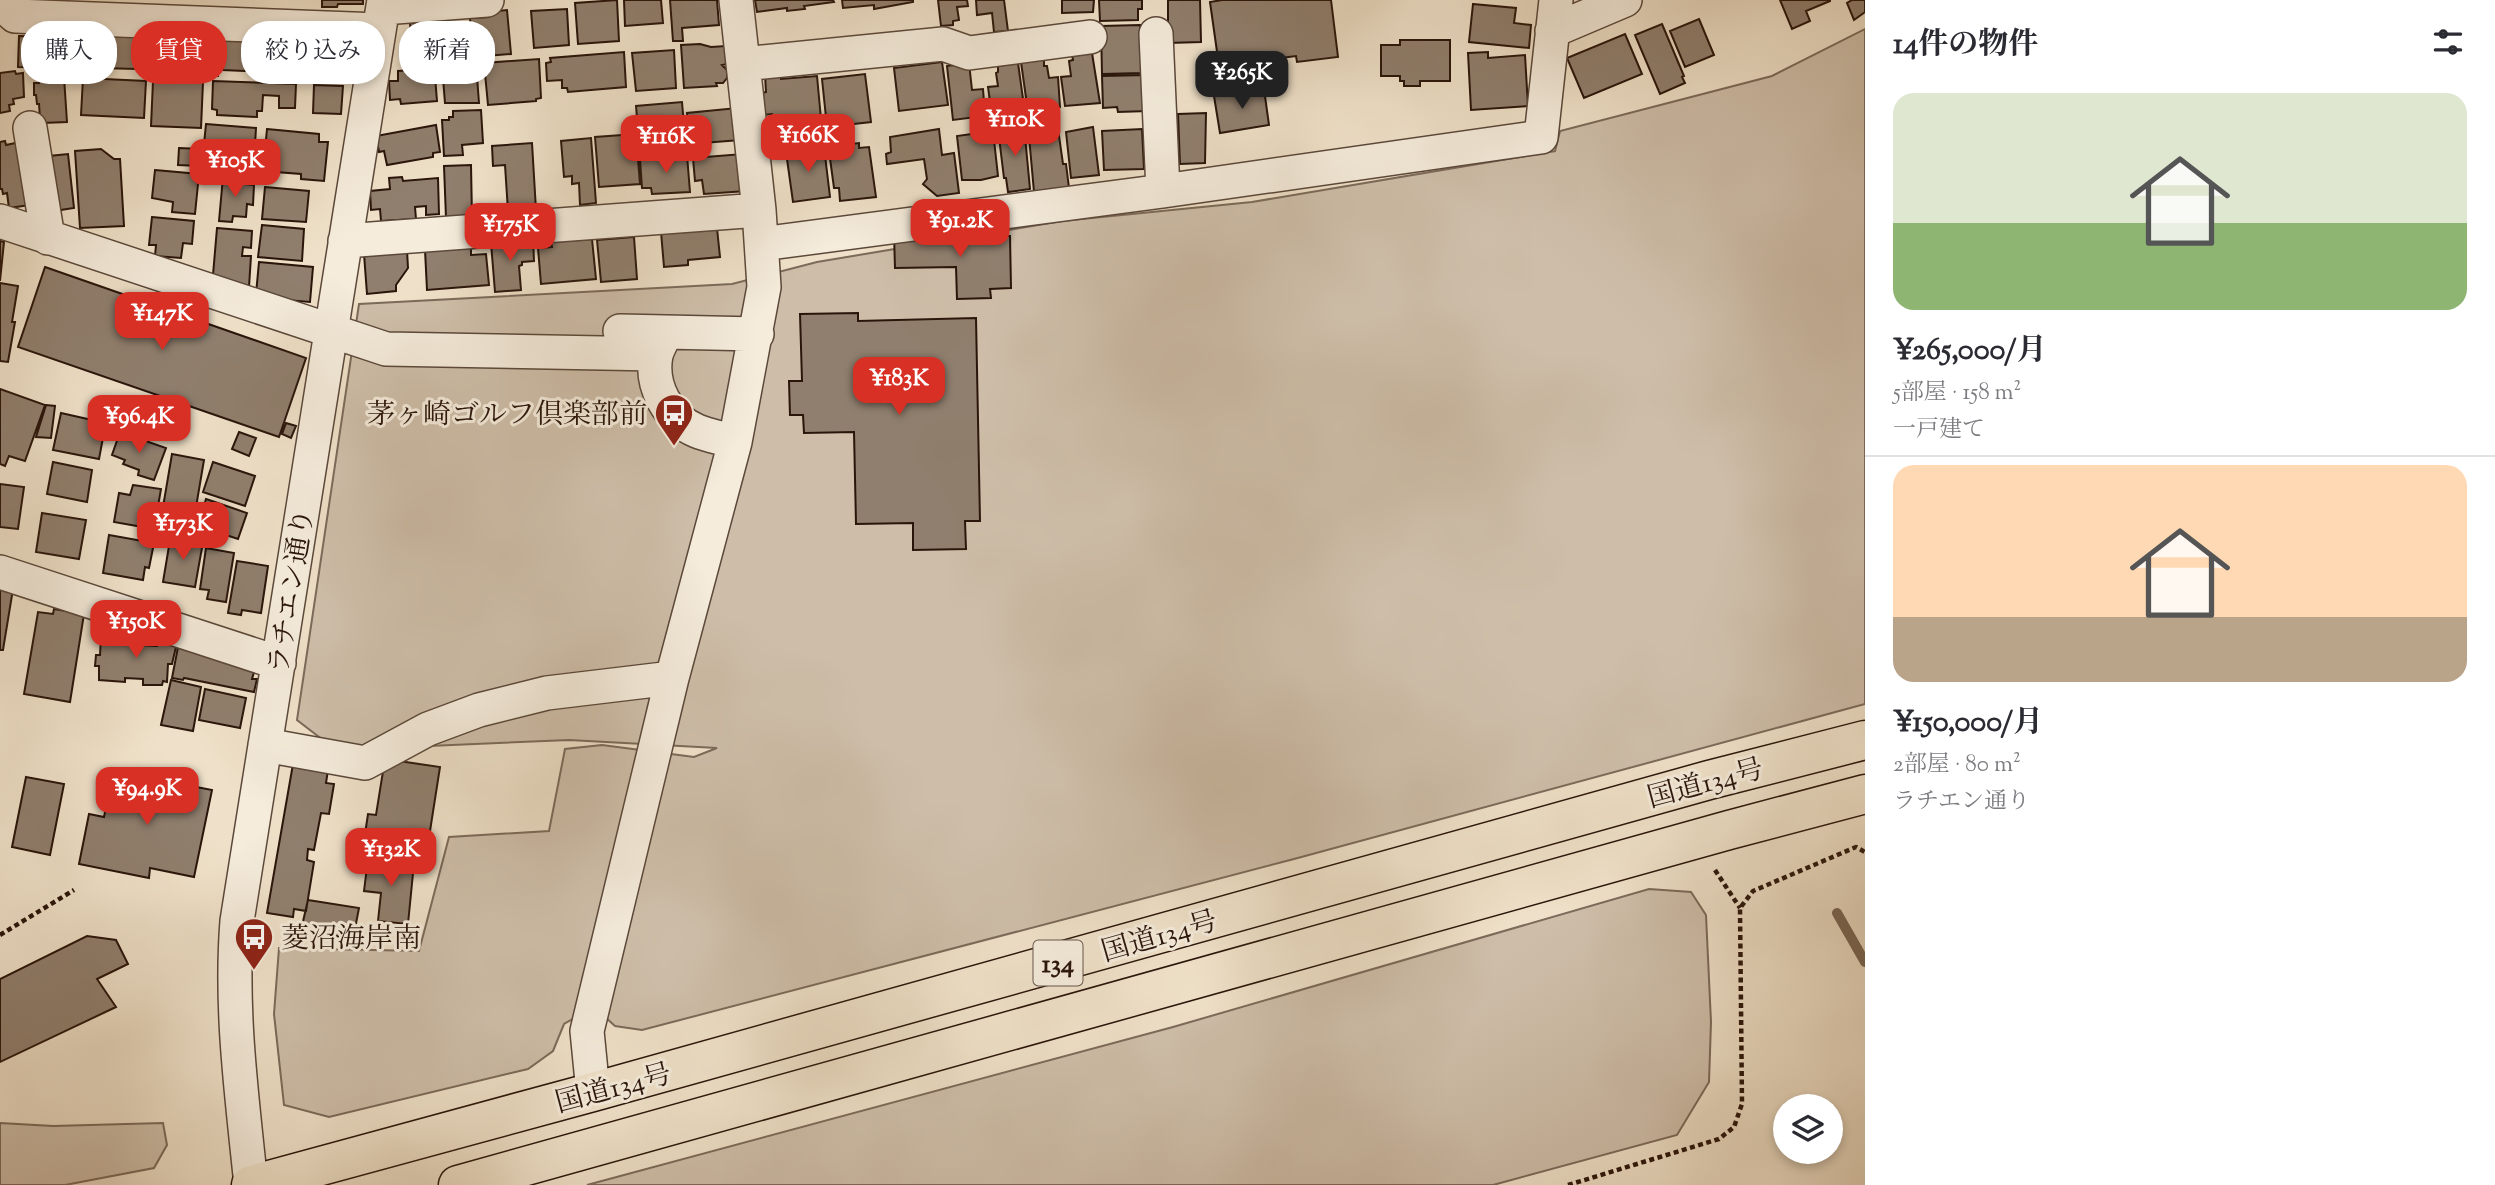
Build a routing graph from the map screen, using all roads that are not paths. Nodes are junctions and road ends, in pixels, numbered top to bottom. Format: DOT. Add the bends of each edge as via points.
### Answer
graph roads {
  1 [pos="5,0"];
  2 [pos="487,0"];
  3 [pos="736,0"];
  4 [pos="1625,0"];
  5 [pos="74,10"];
  6 [pos="382,12"];
  7 [pos="1554,15"];
  8 [pos="1156,34"];
  9 [pos="1090,37"];
  10 [pos="743,64"];
  11 [pos="30,128"];
  12 [pos="1163,191"];
  13 [pos="759,210"];
  14 [pos="0,222"];
  15 [pos="48,238"];
  16 [pos="345,241"];
  17 [pos="762,244"];
  18 [pos="331,330"];
  19 [pos="757,334"];
  20 [pos="661,343"];
  21 [pos="735,442"];
  22 [pos="0,572"];
  23 [pos="279,663"];
  24 [pos="672,678"];
  25 [pos="1865,740"];
  26 [pos="265,745"];
  27 [pos="1865,794"];
  28 [pos="593,1093"];
  29 [pos="251,1185"];
  30 [pos="458,1185"];
  1 -- 5 [label="street" via="15,16"];
  2 -- 6 [label="street"];
  3 -- 10 [label="street"];
  4 -- 7 [label="street"];
  5 -- 6 [label="street"];
  6 -- 16 [label="street, ラチエン通り"];
  7 -- 12 [label="street" via="1541,137"];
  8 -- 12 [label="street"];
  9 -- 10 [label="street" via="969,53 943,44"];
  10 -- 13 [label="street"];
  11 -- 15 [label="street"];
  12 -- 17 [label="street"];
  13 -- 16 [label="street"];
  13 -- 17 [label="street"];
  14 -- 15 [label="street"];
  15 -- 18 [label="street"];
  16 -- 18 [label="street, ラチエン通り"];
  17 -- 19 [label="street" via="764,287"];
  18 -- 20 [label="street" via="394,327"];
  18 -- 23 [label="street, ラチエン通り"];
  19 -- 20 [label="street"];
  19 -- 21 [label="street"];
  20 -- 21 [label="street" via="655,376 674,418 697,431"];
  21 -- 24 [label="street"];
  22 -- 23 [label="street"];
  23 -- 26 [label="street, ラチエン通り"];
  24 -- 26 [label="street" via="547,693 479,710 428,729 365,763"];
  24 -- 28 [label="street" via="587,1031"];
  25 -- 28 [label="highway, 国道134号 / 134"];
  26 -- 29 [label="street, ラチエン通り" via="233,966"];
  27 -- 30 [label="highway, 国道134号 / 134"];
  28 -- 29 [label="highway, 国道134号 / 134"];
}
